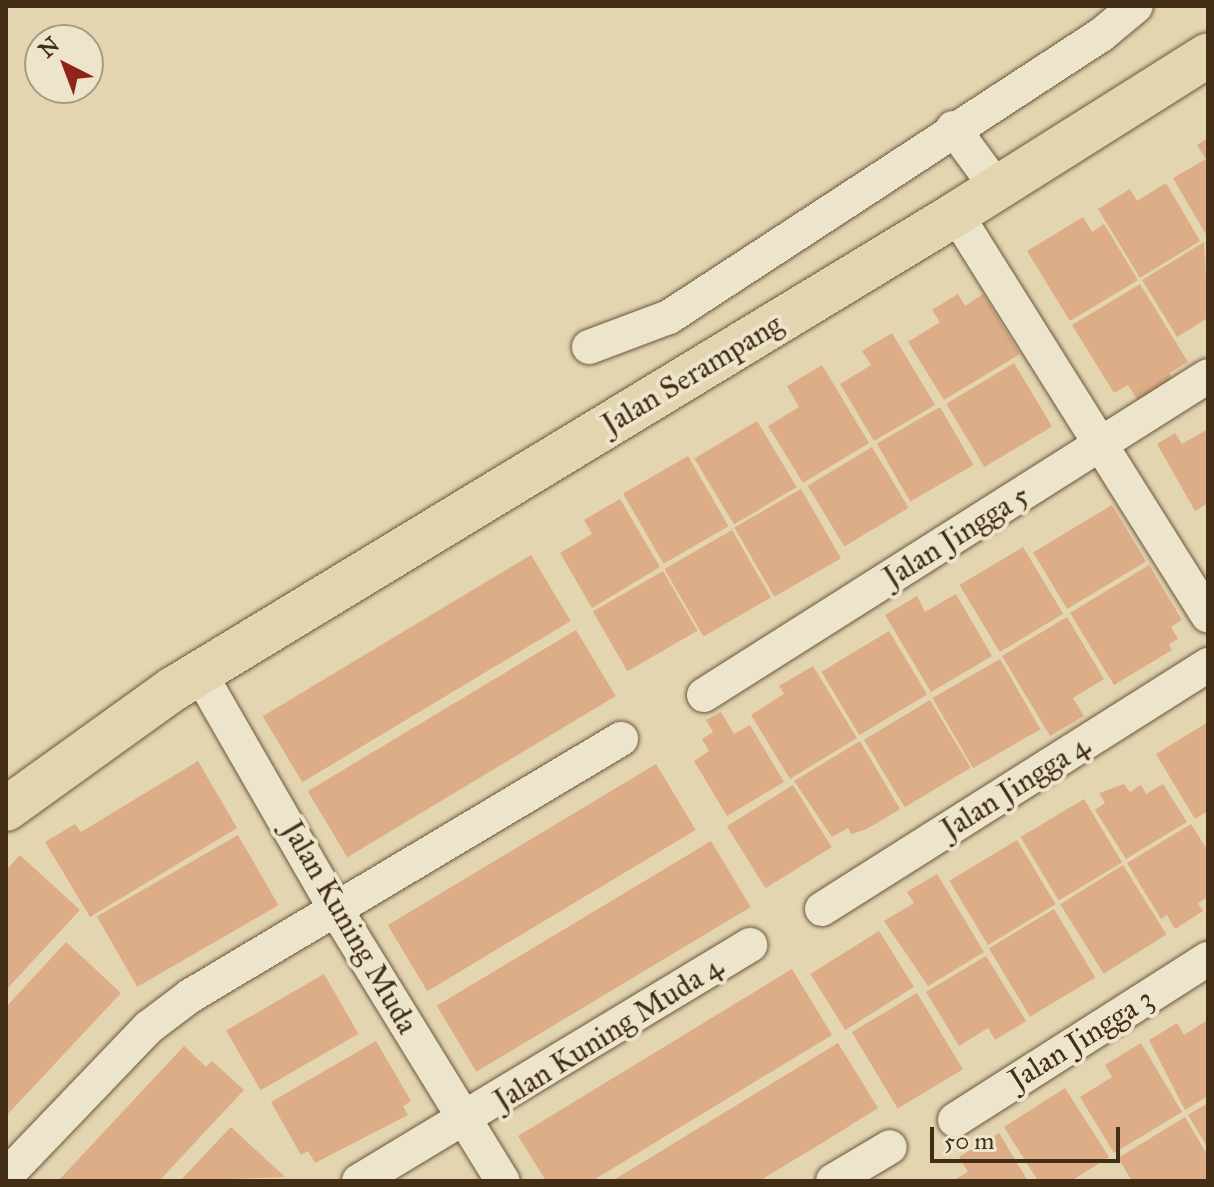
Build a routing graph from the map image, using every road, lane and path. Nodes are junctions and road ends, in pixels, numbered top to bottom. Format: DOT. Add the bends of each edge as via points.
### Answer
graph roads {
  1 [pos="1136,6"];
  2 [pos="1208,55"];
  3 [pos="953,128"];
  4 [pos="997,188"];
  5 [pos="956,214"];
  6 [pos="589,347"];
  7 [pos="1208,376"];
  8 [pos="1101,444"];
  9 [pos="1208,615"];
  10 [pos="1208,665"];
  11 [pos="186,680"];
  12 [pos="704,695"];
  13 [pos="621,739"];
  14 [pos="6,773"];
  15 [pos="6,809"];
  16 [pos="822,909"];
  17 [pos="336,910"];
  18 [pos="750,945"];
  19 [pos="1208,959"];
  20 [pos="466,1120"];
  21 [pos="955,1120"];
  22 [pos="890,1147"];
  23 [pos="6,1176"];
  24 [pos="359,1181"];
  25 [pos="503,1181"];
  26 [pos="833,1181"];
  1 -- 3 [label="street" via="1101,35"];
  2 -- 4 [label="main road, Jalan Serampang"];
  3 -- 4 [label="street"];
  3 -- 6 [label="street" via="669,317"];
  4 -- 5 [label="main road, Jalan Serampang"];
  5 -- 8 [label="street"];
  5 -- 11 [label="main road, Jalan Serampang"];
  7 -- 8 [label="street, Jalan Jingga 5"];
  8 -- 9 [label="street"];
  8 -- 12 [label="street, Jalan Jingga 5"];
  10 -- 16 [label="street, Jalan Jingga 4"];
  11 -- 14 [label="main road, Jalan Serampang"];
  11 -- 15 [label="main road, Jalan Serampang"];
  11 -- 17 [label="street, Jalan Kuning Muda"];
  13 -- 17 [label="street"];
  17 -- 20 [label="street, Jalan Kuning Muda"];
  17 -- 23 [label="street" via="190,996 149,1027"];
  18 -- 20 [label="street, Jalan Kuning Muda 4"];
  19 -- 21 [label="street, Jalan Jingga 3"];
  20 -- 24 [label="street, Jalan Kuning Muda 4"];
  20 -- 25 [label="street, Jalan Kuning Muda"];
  22 -- 26 [label="street"];
}
